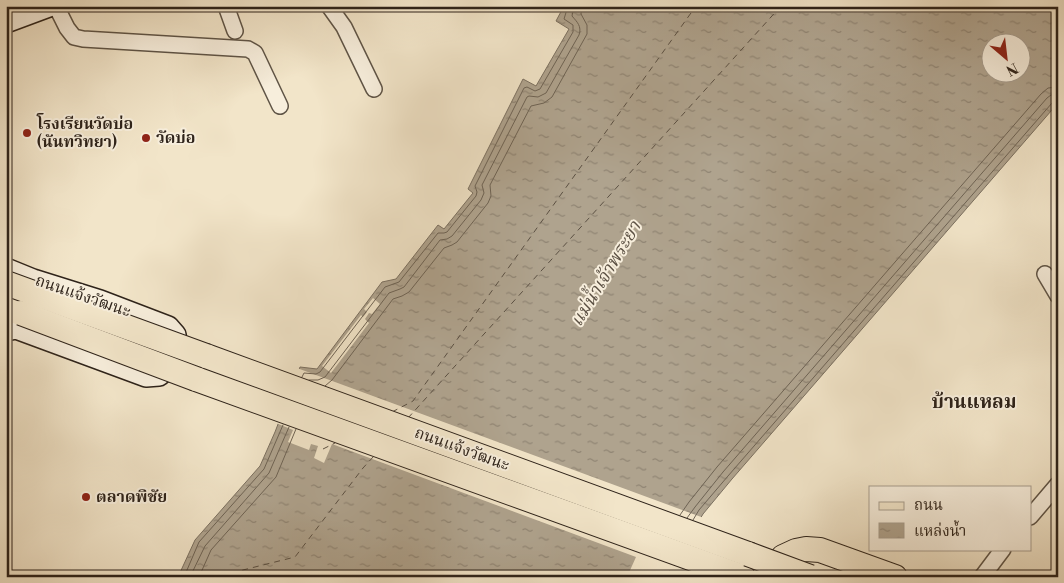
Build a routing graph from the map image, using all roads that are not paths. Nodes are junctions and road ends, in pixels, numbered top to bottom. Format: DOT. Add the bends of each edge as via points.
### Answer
graph roads {
  1 [pos="49,6"];
  2 [pos="56,6"];
  3 [pos="226,6"];
  4 [pos="329,6"];
  5 [pos="6,22"];
  6 [pos="235,31"];
  7 [pos="374,89"];
  8 [pos="280,106"];
  9 [pos="6,269"];
  10 [pos="1045,274"];
  11 [pos="33,280"];
  12 [pos="6,283"];
  13 [pos="1058,296"];
  14 [pos="9,321"];
  15 [pos="1058,484"];
  16 [pos="1032,515"];
  17 [pos="1002,550"];
  18 [pos="741,576"];
  19 [pos="770,577"];
  20 [pos="810,577"];
  21 [pos="895,577"];
  22 [pos="982,577"];
  1 -- 5 [label="main road"];
  2 -- 8 [label="street" via="74,37 248,49 255,54"];
  3 -- 6 [label="street"];
  4 -- 7 [label="street" via="344,27"];
  9 -- 11 [label="main road, ถนนแจ้งวัฒนะ"];
  10 -- 13 [label="street"];
  11 -- 14 [label="main road" via="34,289 22,320"];
  11 -- 14 [label="main road, ถนนแจ้งวัฒนะ" via="168,327 175,335 176,351 171,365 159,376 146,376"];
  12 -- 20 [label="main road, ถนนแจ้งวัฒนะ, bridge"];
  14 -- 18 [label="main road, ถนนแจ้งวัฒนะ, bridge" via="196,379"];
  15 -- 16 [label="street"];
  17 -- 22 [label="street"];
  19 -- 21 [label="main road" via="783,558 796,550 806,549 820,550"];
}
